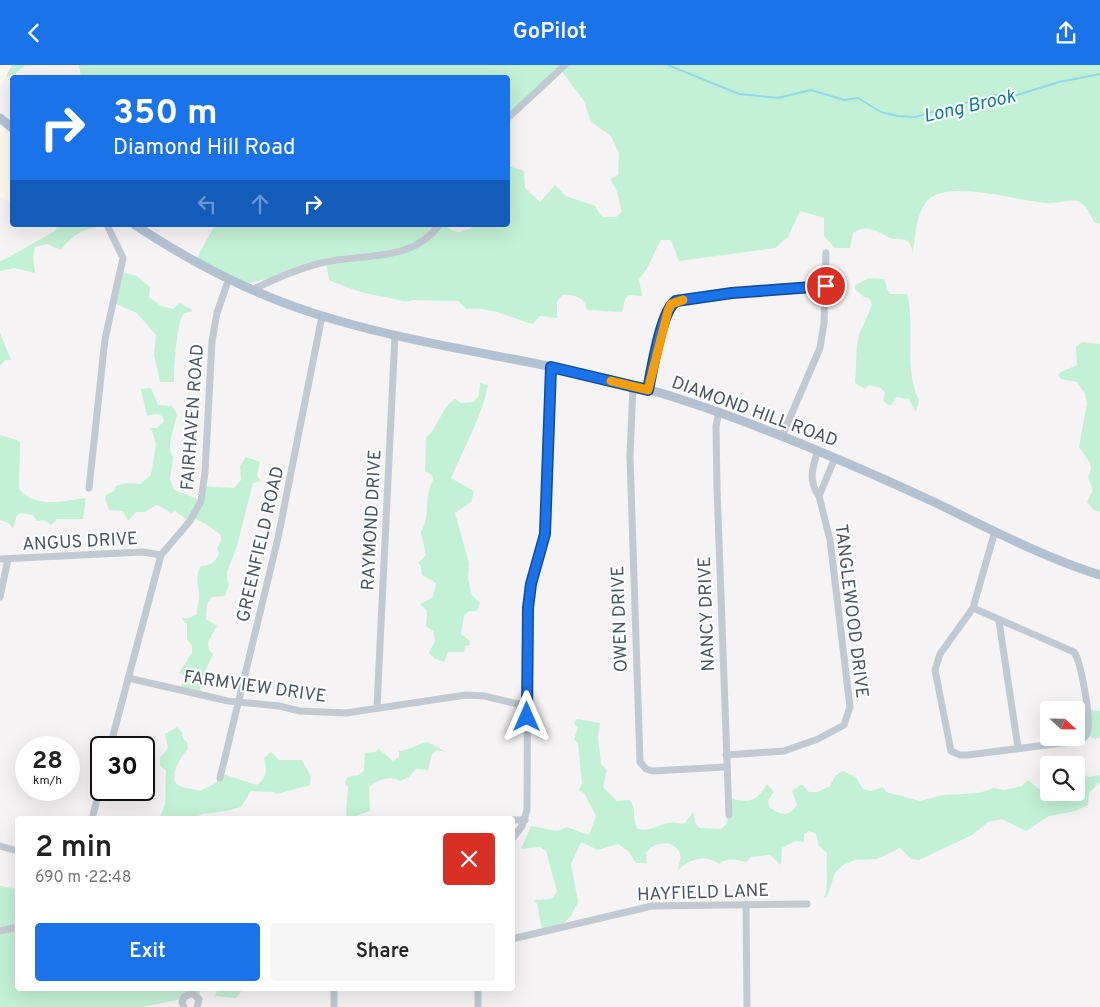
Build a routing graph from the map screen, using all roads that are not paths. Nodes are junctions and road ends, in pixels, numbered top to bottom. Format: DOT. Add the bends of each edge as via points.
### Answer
graph roads {
  1 [pos="565,65"];
  2 [pos="510,116"];
  3 [pos="0,118"];
  4 [pos="10,126"];
  5 [pos="108,227"];
  6 [pos="138,227"];
  7 [pos="437,227"];
  8 [pos="826,253"];
  9 [pos="228,281"];
  10 [pos="826,286"];
  11 [pos="252,290"];
  12 [pos="322,316"];
  13 [pos="395,335"];
  14 [pos="551,367"];
  15 [pos="633,386"];
  16 [pos="648,390"];
  17 [pos="718,412"];
  18 [pos="782,436"];
  19 [pos="818,451"];
  20 [pos="835,458"];
  21 [pos="88,487"];
  22 [pos="819,496"];
  23 [pos="995,531"];
  24 [pos="161,555"];
  25 [pos="4,559"];
  26 [pos="1100,575"];
  27 [pos="0,597"];
  28 [pos="973,608"];
  29 [pos="999,621"];
  30 [pos="128,678"];
  31 [pos="239,701"];
  32 [pos="527,706"];
  33 [pos="377,707"];
  34 [pos="113,736"];
  35 [pos="1018,748"];
  36 [pos="726,755"];
  37 [pos="726,767"];
  38 [pos="220,778"];
  39 [pos="97,801"];
  40 [pos="729,815"];
  41 [pos="93,816"];
  42 [pos="515,820"];
  43 [pos="525,820"];
  44 [pos="515,835"];
  45 [pos="0,846"];
  46 [pos="15,850"];
  47 [pos="746,904"];
  48 [pos="807,904"];
  49 [pos="15,928"];
  50 [pos="0,931"];
  51 [pos="515,938"];
  52 [pos="334,991"];
  53 [pos="478,991"];
  54 [pos="184,1007"];
  55 [pos="198,1007"];
  56 [pos="334,1007"];
  57 [pos="478,1007"];
  58 [pos="747,1007"];
  1 -- 2 [label="street"];
  3 -- 4 [label="main road"];
  5 -- 21 [label="street" via="123,258 105,339"];
  6 -- 9 [label="main road, DIAMOND HILL ROAD"];
  7 -- 11 [label="street" via="426,239 408,249 322,263"];
  8 -- 10 [label="street"];
  9 -- 11 [label="main road, DIAMOND HILL ROAD"];
  9 -- 24 [label="street, FAIRHAVEN ROAD" via="212,341 204,491 197,511"];
  10 -- 16 [label="street" via="676,301 671,304 665,321"];
  10 -- 18 [label="street" via="820,348"];
  11 -- 12 [label="main road, DIAMOND HILL ROAD"];
  12 -- 13 [label="main road, DIAMOND HILL ROAD"];
  12 -- 31 [label="street, GREENFIELD ROAD" via="287,498"];
  13 -- 14 [label="main road, DIAMOND HILL ROAD"];
  13 -- 33 [label="street, RAYMOND DRIVE"];
  14 -- 15 [label="main road, DIAMOND HILL ROAD"];
  14 -- 32 [label="street" via="546,526 528,595"];
  15 -- 16 [label="main road, DIAMOND HILL ROAD"];
  15 -- 37 [label="street, OWEN DRIVE" via="630,456 640,762 653,771"];
  16 -- 17 [label="main road, DIAMOND HILL ROAD"];
  17 -- 18 [label="main road, DIAMOND HILL ROAD"];
  17 -- 36 [label="street, NANCY DRIVE" via="717,488"];
  18 -- 19 [label="main road, DIAMOND HILL ROAD"];
  19 -- 20 [label="main road, DIAMOND HILL ROAD"];
  19 -- 22 [label="street, TANGLEWOOD DRIVE" via="811,473"];
  20 -- 22 [label="street"];
  20 -- 23 [label="main road, DIAMOND HILL ROAD"];
  22 -- 36 [label="street, TANGLEWOOD DRIVE" via="832,553 850,707 847,720 838,730 793,749"];
  23 -- 26 [label="main road, DIAMOND HILL ROAD"];
  23 -- 28 [label="street"];
  24 -- 25 [label="street, ANGUS DRIVE" via="143,552"];
  24 -- 30 [label="street, FAIRHAVEN ROAD"];
  25 -- 27 [label="street"];
  28 -- 29 [label="street"];
  28 -- 35 [label="street" via="940,654 934,670 951,751 960,755"];
  29 -- 35 [label="street"];
  29 -- 35 [label="street" via="1074,652 1079,663 1088,719 1088,732 1078,741"];
  30 -- 31 [label="street, FARMVIEW DRIVE" via="200,696"];
  30 -- 34 [label="street, FAIRHAVEN ROAD"];
  31 -- 33 [label="street, FARMVIEW DRIVE" via="328,713"];
  31 -- 38 [label="street, GREENFIELD ROAD"];
  32 -- 33 [label="street, FARMVIEW DRIVE" via="466,695"];
  32 -- 43 [label="street"];
  36 -- 37 [label="street, NANCY DRIVE"];
  37 -- 40 [label="street, NANCY DRIVE"];
  39 -- 41 [label="street"];
  42 -- 43 [label="street"];
  43 -- 44 [label="street"];
  45 -- 46 [label="street"];
  47 -- 48 [label="street, HAYFIELD LANE"];
  47 -- 51 [label="street, HAYFIELD LANE" via="652,906"];
  47 -- 58 [label="street"];
  49 -- 50 [label="street"];
  52 -- 56 [label="street"];
  53 -- 57 [label="street"];
  54 -- 55 [label="street" via="184,997 192,993 199,999"];
}
